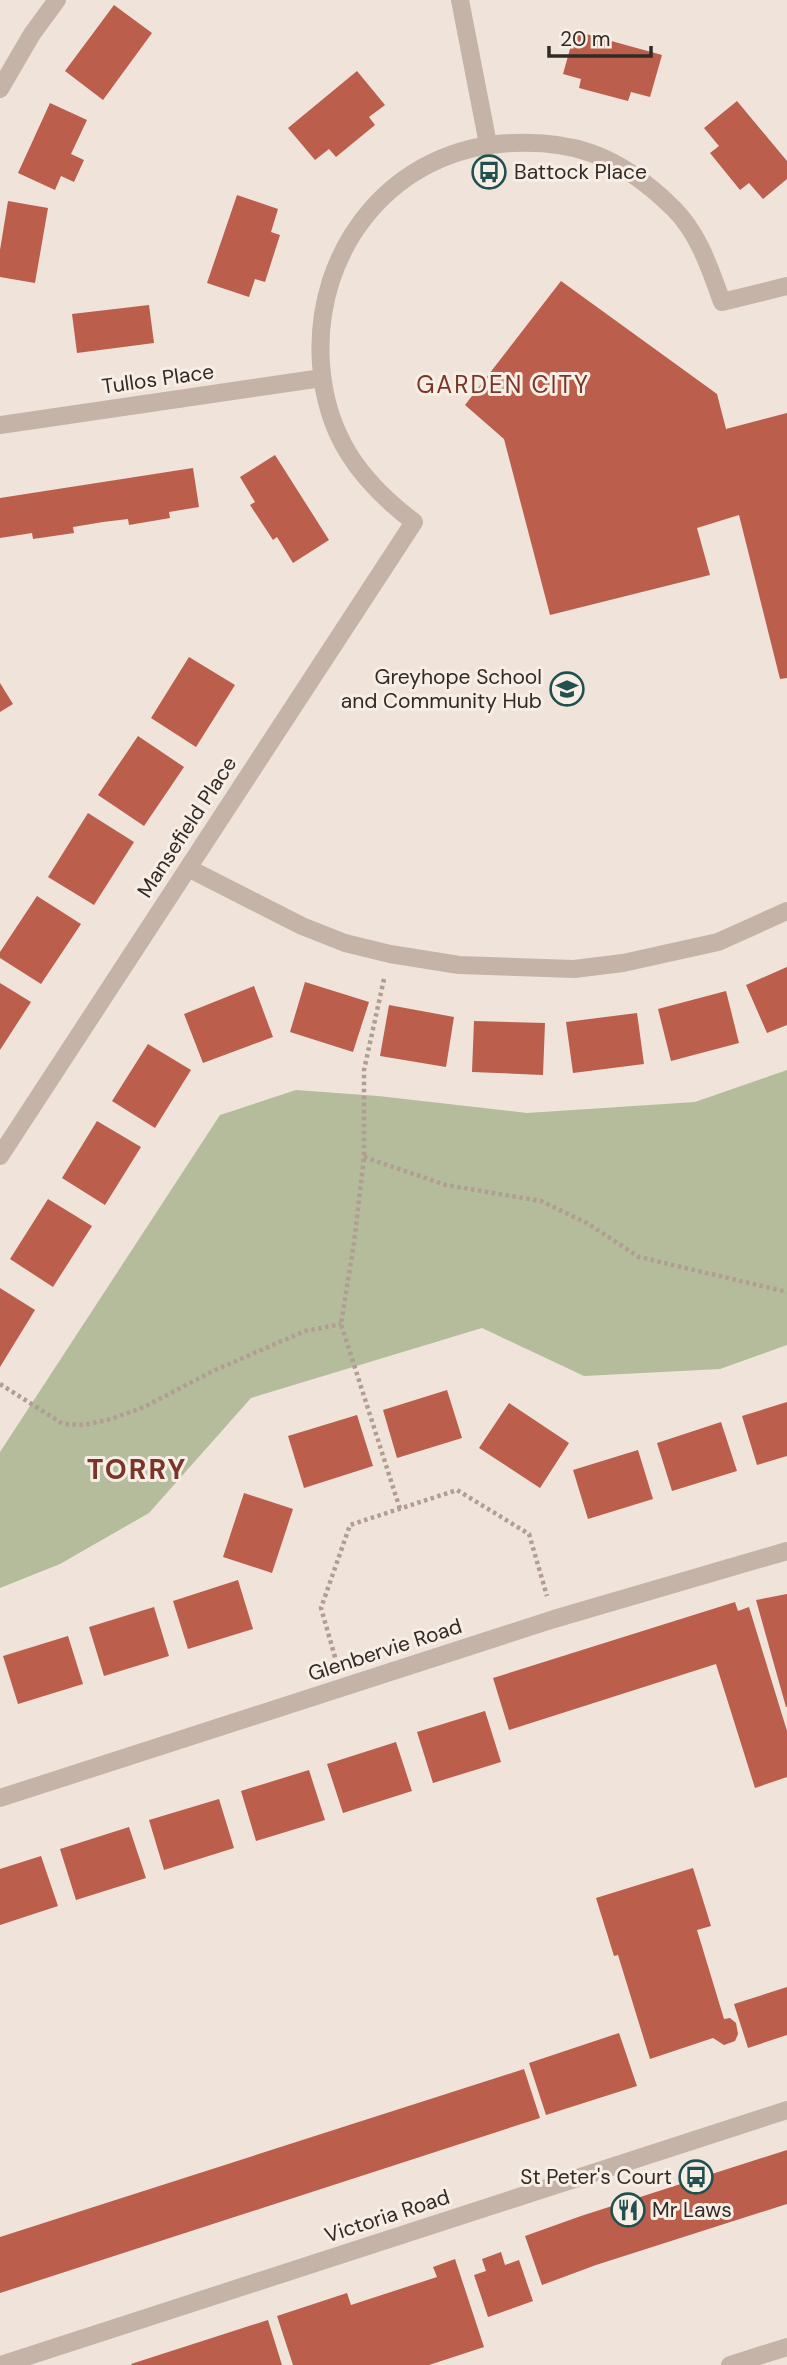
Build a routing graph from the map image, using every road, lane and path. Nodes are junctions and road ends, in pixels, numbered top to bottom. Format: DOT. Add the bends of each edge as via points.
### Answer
graph roads {
  1 [pos="57,0"];
  2 [pos="460,0"];
  3 [pos="0,89"];
  4 [pos="488,144"];
  5 [pos="787,286"];
  6 [pos="322,378"];
  7 [pos="0,425"];
  8 [pos="188,868"];
  9 [pos="787,911"];
  10 [pos="390,954"];
  11 [pos="0,1156"];
  12 [pos="364,1157"];
  13 [pos="787,1292"];
  14 [pos="341,1324"];
  15 [pos="0,1384"];
  16 [pos="400,1509"];
  17 [pos="787,1551"];
  18 [pos="554,1619"];
  19 [pos="344,1688"];
  20 [pos="0,1798"];
  21 [pos="787,2110"];
  22 [pos="787,2347"];
  23 [pos="1,2365"];
  24 [pos="730,2365"];
  1 -- 3 [label="street"];
  2 -- 4 [label="street"];
  4 -- 5 [label="street" via="540,142 578,150 637,176 676,210 705,253 722,302"];
  4 -- 6 [label="street" via="450,154 414,172 382,197 356,227 337,261 324,299 319,338"];
  6 -- 7 [label="street, Tullos Place"];
  6 -- 8 [label="street, Mansefield Place" via="329,413 362,475 414,522"];
  8 -- 10 [label="street" via="302,926"];
  8 -- 11 [label="street, Mansefield Place"];
  9 -- 10 [label="street" via="718,942 574,970 459,965"];
  10 -- 12 [label="path" via="364,1070"];
  12 -- 13 [label="path" via="446,1185 541,1201 587,1223 639,1257"];
  12 -- 14 [label="path"];
  14 -- 15 [label="path" via="305,1331 144,1407 84,1425 63,1424"];
  14 -- 16 [label="path"];
  16 -- 18 [label="path" via="457,1490 529,1534"];
  16 -- 19 [label="path" via="350,1525 321,1608"];
  17 -- 18 [label="street, Glenbervie Road"];
  18 -- 19 [label="street, Glenbervie Road"];
  19 -- 20 [label="street, Glenbervie Road"];
  21 -- 23 [label="street, Victoria Road"];
  22 -- 24 [label="street"];
}
